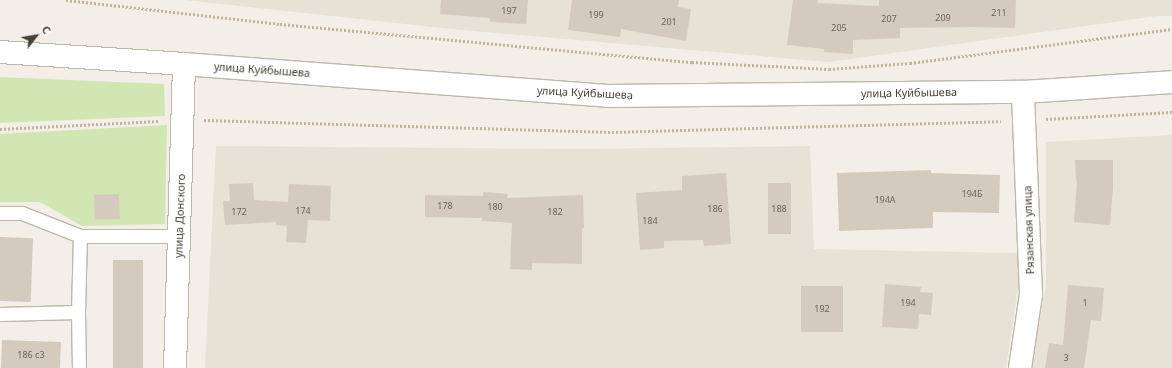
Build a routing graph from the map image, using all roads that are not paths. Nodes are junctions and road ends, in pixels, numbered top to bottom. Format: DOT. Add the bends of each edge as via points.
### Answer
graph roads {
  1 [pos="0,52"];
  2 [pos="184,64"];
  3 [pos="1172,82"];
  4 [pos="1023,92"];
  5 [pos="0,213"];
  6 [pos="80,236"];
  7 [pos="180,236"];
  8 [pos="78,312"];
  9 [pos="0,314"];
  10 [pos="79,368"];
  11 [pos="175,368"];
  12 [pos="1020,368"];
  1 -- 2 [label="street, улица Куйбышева"];
  2 -- 4 [label="street, улица Куйбышева" via="607,96"];
  2 -- 7 [label="street, улица Донского"];
  3 -- 4 [label="street, улица Куйбышева"];
  4 -- 12 [label="street, Рязанская улица" via="1031,294"];
  5 -- 6 [label="lane" via="22,213"];
  6 -- 7 [label="lane"];
  6 -- 8 [label="lane"];
  7 -- 11 [label="street, улица Донского"];
  8 -- 9 [label="lane"];
  8 -- 10 [label="lane"];
}
